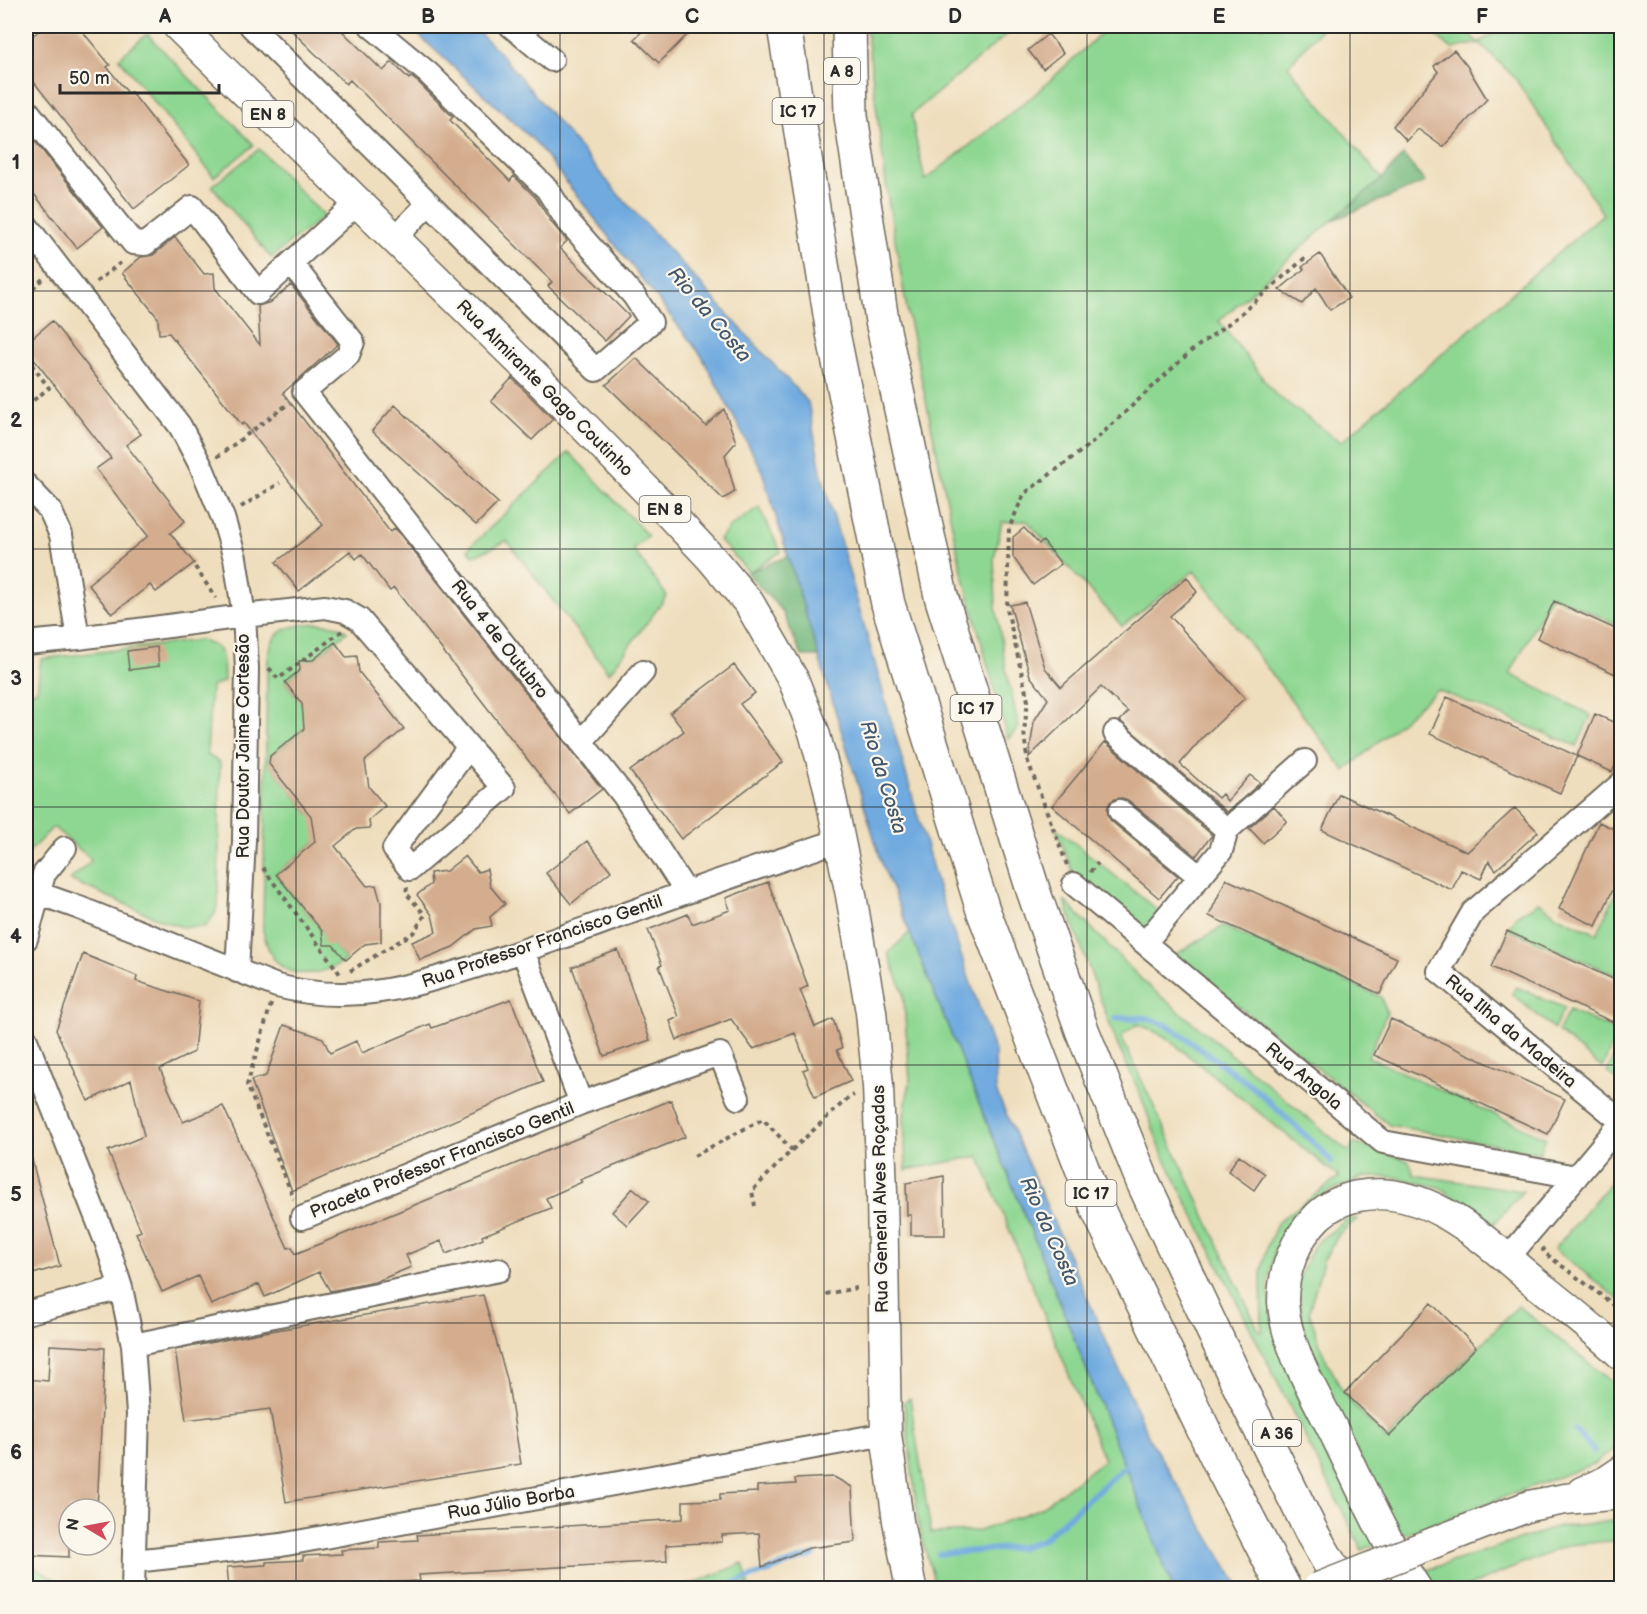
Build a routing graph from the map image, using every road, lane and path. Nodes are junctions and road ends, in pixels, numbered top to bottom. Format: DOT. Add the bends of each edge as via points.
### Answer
graph roads {
  1 [pos="178,26"];
  2 [pos="251,26"];
  3 [pos="371,26"];
  4 [pos="511,26"];
  5 [pos="784,26"];
  6 [pos="833,26"];
  7 [pos="849,26"];
  8 [pos="552,60"];
  9 [pos="26,109"];
  10 [pos="851,116"];
  11 [pos="357,203"];
  12 [pos="429,203"];
  13 [pos="26,225"];
  14 [pos="394,239"];
  15 [pos="139,243"];
  16 [pos="1305,258"];
  17 [pos="291,263"];
  18 [pos="79,295"];
  19 [pos="26,357"];
  20 [pos="304,392"];
  21 [pos="26,406"];
  22 [pos="202,468"];
  23 [pos="280,483"];
  24 [pos="26,485"];
  25 [pos="223,518"];
  26 [pos="195,567"];
  27 [pos="237,617"];
  28 [pos="359,619"];
  29 [pos="78,638"];
  30 [pos="26,643"];
  31 [pos="247,668"];
  32 [pos="644,672"];
  33 [pos="1115,733"];
  34 [pos="581,742"];
  35 [pos="468,748"];
  36 [pos="1305,761"];
  37 [pos="1622,783"];
  38 [pos="1120,812"];
  39 [pos="1227,830"];
  40 [pos="840,840"];
  41 [pos="243,841"];
  42 [pos="64,848"];
  43 [pos="410,869"];
  44 [pos="1200,877"];
  45 [pos="1074,884"];
  46 [pos="32,891"];
  47 [pos="686,892"];
  48 [pos="26,939"];
  49 [pos="1145,943"];
  50 [pos="523,951"];
  51 [pos="237,971"];
  52 [pos="277,986"];
  53 [pos="26,1041"];
  54 [pos="878,1086"];
  55 [pos="738,1098"];
  56 [pos="582,1103"];
  57 [pos="1622,1122"];
  58 [pos="792,1150"];
  59 [pos="694,1156"];
  60 [pos="1576,1177"];
  61 [pos="755,1206"];
  62 [pos="302,1218"];
  63 [pos="1546,1254"];
  64 [pos="1507,1259"];
  65 [pos="499,1270"];
  66 [pos="1188,1275"];
  67 [pos="882,1282"];
  68 [pos="121,1288"];
  69 [pos="826,1294"];
  70 [pos="1622,1311"];
  71 [pos="26,1313"];
  72 [pos="1159,1335"];
  73 [pos="134,1345"];
  74 [pos="1622,1355"];
  75 [pos="886,1434"];
  76 [pos="1622,1471"];
  77 [pos="1622,1494"];
  78 [pos="1565,1498"];
  79 [pos="906,1559"];
  80 [pos="134,1561"];
  81 [pos="133,1588"];
  82 [pos="911,1588"];
  83 [pos="923,1588"];
  84 [pos="1284,1588"];
  85 [pos="1308,1588"];
  86 [pos="1318,1588"];
  87 [pos="1344,1588"];
  88 [pos="1370,1588"];
  89 [pos="1416,1588"];
  1 -- 11 [label="main road, Rua Almirante Gago Coutinho / EN 8"];
  2 -- 12 [label="street"];
  3 -- 12 [label="street" via="428,73 547,189 566,219 634,296 651,322 596,370"];
  4 -- 8 [label="street"];
  5 -- 72 [label="highway, IC 17" via="833,333 888,604 983,910 1098,1210"];
  6 -- 10 [label="highway, A 8"];
  7 -- 10 [label="highway, IC 17"];
  9 -- 15 [label="street" via="114,219"];
  10 -- 66 [label="highway, IC 17" via="882,321 941,596 1033,890 1078,1019 1143,1182"];
  11 -- 14 [label="main road, Rua Almirante Gago Coutinho / EN 8"];
  11 -- 17 [label="street"];
  12 -- 14 [label="street"];
  13 -- 18 [label="street, Rua Doutor Jaime Cortesão"];
  14 -- 40 [label="main road, Rua Almirante Gago Coutinho / EN 8" via="631,473 749,603 793,678 810,721"];
  15 -- 17 [label="street" via="192,207 258,293"];
  15 -- 18 [label="path"];
  16 -- 45 [label="path" via="1190,352 1092,443 1024,494 1009,528 1007,609 1028,701 1024,731 1027,759"];
  17 -- 20 [label="street" via="353,342 348,355"];
  18 -- 22 [label="street, Rua Doutor Jaime Cortesão" via="180,426"];
  19 -- 21 [label="path" via="49,388"];
  20 -- 22 [label="path"];
  20 -- 34 [label="street, Rua 4 de Outubro"];
  22 -- 25 [label="street, Rua Doutor Jaime Cortesão"];
  23 -- 25 [label="path"];
  24 -- 29 [label="street" via="50,510 61,536"];
  25 -- 27 [label="street, Rua Doutor Jaime Cortesão" via="235,558"];
  26 -- 27 [label="path"];
  27 -- 28 [label="street" via="325,608 345,611"];
  27 -- 29 [label="street"];
  27 -- 31 [label="street, Rua Doutor Jaime Cortesão"];
  28 -- 31 [label="path" via="278,679 269,668"];
  28 -- 35 [label="street"];
  29 -- 30 [label="street"];
  31 -- 41 [label="street, Rua Doutor Jaime Cortesão"];
  32 -- 34 [label="street"];
  33 -- 39 [label="street"];
  34 -- 47 [label="street, Rua 4 de Outubro" via="624,796"];
  35 -- 43 [label="street" via="394,849"];
  35 -- 43 [label="street" via="504,788"];
  36 -- 39 [label="street"];
  37 -- 57 [label="street, Rua Ilha da Madeira" via="1473,912 1439,971"];
  38 -- 44 [label="street"];
  39 -- 44 [label="street" via="1221,851"];
  40 -- 47 [label="street, Rua Professor Francisco Gentil"];
  40 -- 54 [label="main road, Rua General Alves Roçadas" via="868,991"];
  41 -- 43 [label="path" via="341,976 413,933 425,915 406,893"];
  41 -- 51 [label="street, Rua Doutor Jaime Cortesão"];
  42 -- 46 [label="street"];
  44 -- 49 [label="street"];
  45 -- 49 [label="street, Rua Angola"];
  46 -- 48 [label="street"];
  46 -- 51 [label="street, Rua Professor Francisco Gentil"];
  47 -- 50 [label="street, Rua Professor Francisco Gentil"];
  49 -- 60 [label="street, Rua Angola" via="1383,1142"];
  50 -- 52 [label="street, Rua Professor Francisco Gentil" via="422,983 374,993 305,993"];
  50 -- 56 [label="street, Praceta Professor Francisco Gentil"];
  51 -- 52 [label="street, Rua Professor Francisco Gentil"];
  52 -- 62 [label="path" via="247,1085"];
  53 -- 68 [label="street"];
  54 -- 58 [label="path" via="848,1098"];
  54 -- 67 [label="main road, Rua General Alves Roçadas"];
  55 -- 56 [label="street, Praceta Professor Francisco Gentil" via="720,1054"];
  56 -- 62 [label="street, Praceta Professor Francisco Gentil"];
  57 -- 60 [label="street"];
  58 -- 59 [label="path" via="762,1119"];
  58 -- 61 [label="path" via="752,1191"];
  60 -- 64 [label="street"];
  63 -- 70 [label="path"];
  64 -- 74 [label="main road"];
  64 -- 89 [label="main road" via="1437,1209 1401,1196 1368,1194 1348,1198 1323,1212 1298,1240 1289,1262 1283,1303 1295,1350 1381,1527"];
  65 -- 73 [label="street"];
  66 -- 87 [label="highway" via="1269,1447"];
  66 -- 88 [label="highway, A 36" via="1310,1492"];
  67 -- 69 [label="path"];
  67 -- 75 [label="main road, Rua General Alves Roçadas"];
  68 -- 71 [label="street"];
  68 -- 73 [label="street"];
  72 -- 84 [label="highway"];
  72 -- 85 [label="highway"];
  73 -- 80 [label="street" via="138,1414"];
  75 -- 79 [label="main road, Rua General Alves Roçadas"];
  75 -- 80 [label="street, Rua Júlio Borba" via="732,1451 281,1545"];
  76 -- 78 [label="main road"];
  77 -- 78 [label="main road"];
  78 -- 86 [label="main road, bridge" via="1529,1506"];
  79 -- 82 [label="main road, Rua General Alves Roçadas"];
  79 -- 83 [label="main road, Rua General Alves Roçadas"];
  80 -- 81 [label="street"];
}
